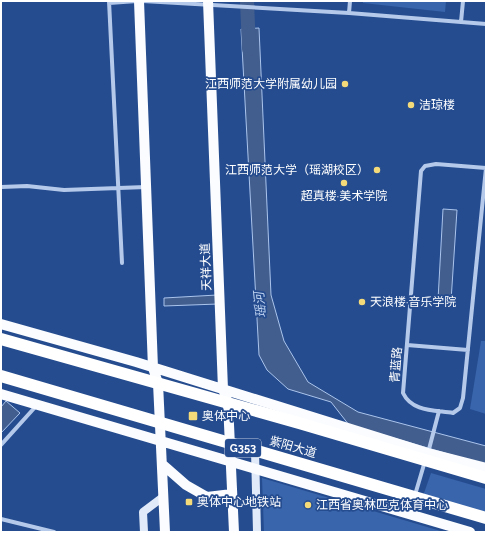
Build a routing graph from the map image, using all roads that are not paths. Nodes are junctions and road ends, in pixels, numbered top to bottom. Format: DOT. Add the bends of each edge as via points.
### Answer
graph roads {
  1 [pos="140,1"];
  2 [pos="350,1"];
  3 [pos="463,1"];
  4 [pos="109,2"];
  5 [pos="212,4"];
  6 [pos="349,13"];
  7 [pos="461,22"];
  8 [pos="486,24"];
  9 [pos="486,168"];
  10 [pos="1,187"];
  11 [pos="146,187"];
  12 [pos="118,188"];
  13 [pos="122,263"];
  14 [pos="1,324"];
  15 [pos="1,339"];
  16 [pos="407,345"];
  17 [pos="468,350"];
  18 [pos="153,368"];
  19 [pos="1,376"];
  20 [pos="158,383"];
  21 [pos="223,389"];
  22 [pos="1,394"];
  23 [pos="228,403"];
  24 [pos="38,405"];
  25 [pos="439,411"];
  26 [pos="160,423"];
  27 [pos="160,442"];
  28 [pos="230,444"];
  29 [pos="1,446"];
  30 [pos="255,451"];
  31 [pos="426,456"];
  32 [pos="231,463"];
  33 [pos="162,464"];
  34 [pos="486,468"];
  35 [pos="256,470"];
  36 [pos="486,478"];
  37 [pos="232,494"];
  38 [pos="163,497"];
  39 [pos="414,497"];
  40 [pos="486,518"];
  41 [pos="1,519"];
  42 [pos="54,532"];
  43 [pos="144,532"];
  44 [pos="165,532"];
  45 [pos="234,532"];
  46 [pos="257,532"];
  47 [pos="470,532"];
  1 -- 4 [label="street"];
  1 -- 5 [label="street"];
  1 -- 11 [label="main road"];
  2 -- 6 [label="street"];
  3 -- 7 [label="street"];
  4 -- 12 [label="street"];
  5 -- 6 [label="street"];
  5 -- 21 [label="main road, 天祥大道"];
  6 -- 7 [label="street"];
  7 -- 8 [label="street"];
  9 -- 16 [label="street, 青蓝路" via="436,164 425,166 421,171"];
  9 -- 17 [label="street, 青蓝路"];
  10 -- 12 [label="street" via="27,186 64,190"];
  11 -- 12 [label="street"];
  11 -- 18 [label="main road"];
  12 -- 13 [label="street"];
  14 -- 18 [label="main road"];
  15 -- 20 [label="highway, 紫阳大道"];
  16 -- 17 [label="street"];
  16 -- 25 [label="street, 青蓝路" via="403,394 407,401 418,408"];
  17 -- 25 [label="street, 青蓝路" via="460,408 453,412"];
  18 -- 20 [label="main road"];
  18 -- 21 [label="main road"];
  19 -- 26 [label="highway, 紫阳大道 / G353"];
  20 -- 23 [label="highway, 紫阳大道"];
  20 -- 26 [label="main road"];
  21 -- 23 [label="main road, 天祥大道"];
  21 -- 31 [label="main road"];
  22 -- 24 [label="main road"];
  23 -- 28 [label="main road, 天祥大道"];
  23 -- 31 [label="highway, 紫阳大道"];
  24 -- 27 [label="main road"];
  24 -- 29 [label="street"];
  25 -- 31 [label="street"];
  26 -- 27 [label="main road"];
  26 -- 28 [label="highway, 紫阳大道 / G353"];
  27 -- 32 [label="main road"];
  27 -- 33 [label="main road"];
  28 -- 30 [label="highway, 紫阳大道 / G353"];
  28 -- 32 [label="main road, 天祥大道"];
  30 -- 35 [label="main road"];
  30 -- 39 [label="highway, 紫阳大道 / G353"];
  31 -- 34 [label="main road"];
  31 -- 36 [label="highway, 紫阳大道"];
  31 -- 39 [label="street"];
  32 -- 35 [label="main road"];
  32 -- 37 [label="main road, 天祥大道"];
  33 -- 37 [label="main road" via="186,485 208,497"];
  33 -- 38 [label="main road"];
  35 -- 46 [label="main road"];
  35 -- 47 [label="main road"];
  37 -- 45 [label="main road, 天祥大道"];
  38 -- 43 [label="main road" via="143,512"];
  38 -- 44 [label="main road"];
  39 -- 40 [label="highway, 紫阳大道 / G353"];
  41 -- 42 [label="street"];
}
